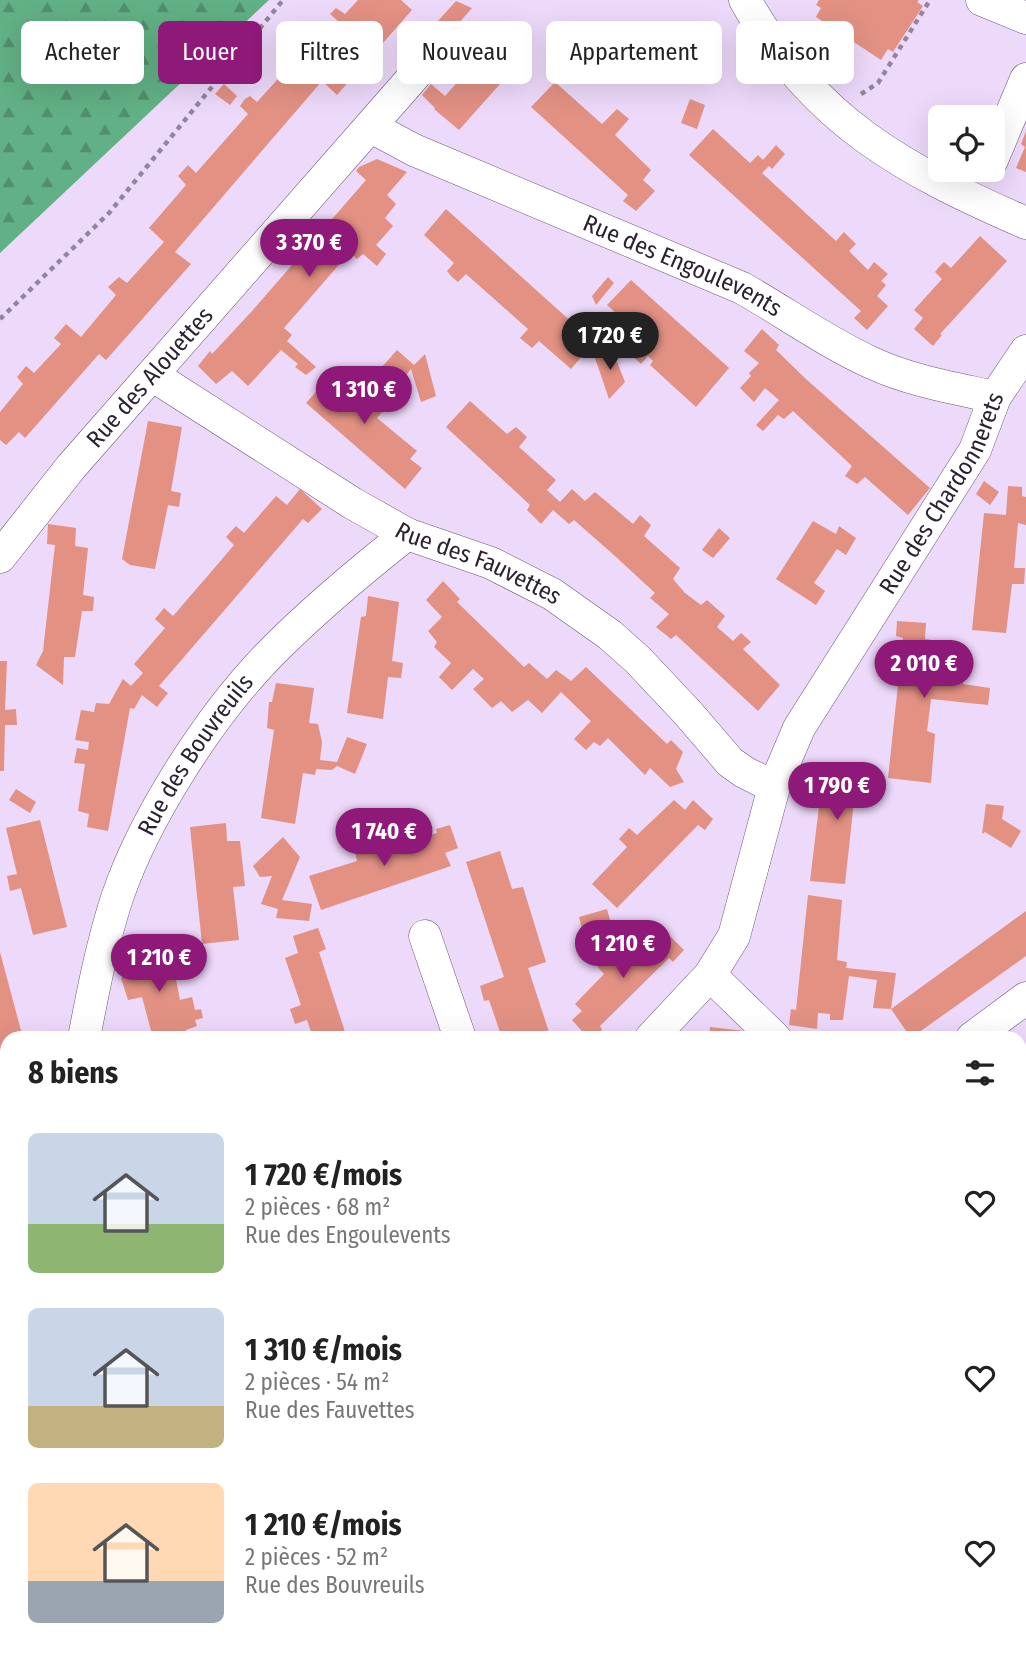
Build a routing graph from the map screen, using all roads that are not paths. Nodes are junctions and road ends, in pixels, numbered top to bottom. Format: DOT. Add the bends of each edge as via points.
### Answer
graph roads {
  1 [pos="745,0"];
  2 [pos="982,0"];
  3 [pos="1026,18"];
  4 [pos="1026,79"];
  5 [pos="407,84"];
  6 [pos="371,127"];
  7 [pos="1005,129"];
  8 [pos="983,182"];
  9 [pos="975,201"];
  10 [pos="1026,223"];
  11 [pos="1026,351"];
  12 [pos="152,375"];
  13 [pos="995,397"];
  14 [pos="407,534"];
  15 [pos="0,557"];
  16 [pos="774,787"];
  17 [pos="425,936"];
  18 [pos="710,975"];
  19 [pos="1026,998"];
  20 [pos="85,1031"];
  21 [pos="458,1031"];
  22 [pos="658,1031"];
  23 [pos="768,1031"];
  24 [pos="981,1031"];
  1 -- 9 [label="street" via="787,62 835,114 879,149"];
  2 -- 3 [label="street"];
  4 -- 7 [label="street"];
  5 -- 6 [label="street, Rue des Alouettes"];
  6 -- 12 [label="street, Rue des Alouettes"];
  6 -- 13 [label="street, Rue des Engoulevents" via="414,150 742,288 821,338 873,364 914,379"];
  8 -- 9 [label="street"];
  9 -- 10 [label="street"];
  11 -- 13 [label="street, Rue des Chardonnerets"];
  12 -- 14 [label="street, Rue des Fauvettes"];
  12 -- 15 [label="street, Rue des Alouettes"];
  13 -- 16 [label="street, Rue des Chardonnerets" via="975,450 799,728"];
  14 -- 16 [label="street, Rue des Fauvettes" via="521,576 580,613 638,660 730,762"];
  14 -- 20 [label="street, Rue des Bouvreuils" via="324,603 222,708 144,835 118,897"];
  16 -- 18 [label="street, Rue des Chardonnerets" via="734,936"];
  17 -- 21 [label="street"];
  18 -- 22 [label="street, Rue des Chardonnerets"];
  18 -- 23 [label="street"];
  19 -- 24 [label="street"];
}
